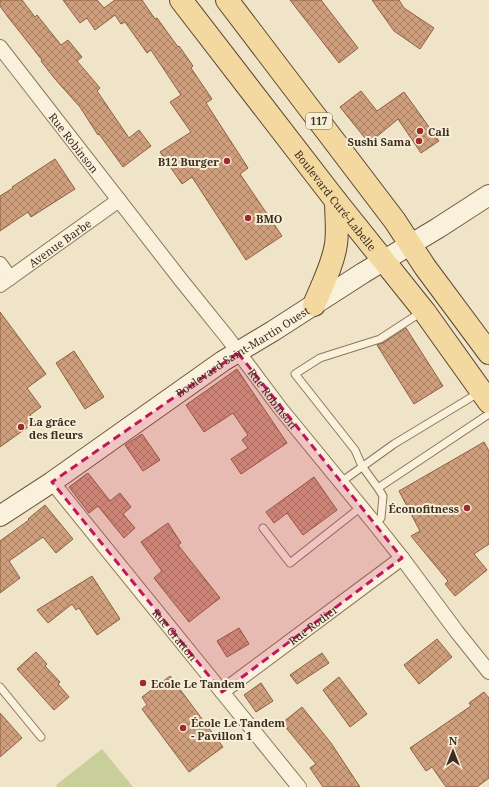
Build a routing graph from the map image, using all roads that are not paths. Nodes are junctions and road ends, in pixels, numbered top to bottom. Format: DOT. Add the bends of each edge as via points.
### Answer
graph roads {
  1 [pos="181,0"];
  2 [pos="226,0"];
  3 [pos="0,47"];
  4 [pos="489,194"];
  5 [pos="119,200"];
  6 [pos="336,201"];
  7 [pos="410,244"];
  8 [pos="383,260"];
  9 [pos="0,264"];
  10 [pos="5,281"];
  11 [pos="314,305"];
  12 [pos="424,311"];
  13 [pos="238,353"];
  14 [pos="489,353"];
  15 [pos="485,396"];
  16 [pos="489,414"];
  17 [pos="362,466"];
  18 [pos="52,482"];
  19 [pos="341,482"];
  20 [pos="378,488"];
  21 [pos="361,507"];
  22 [pos="0,516"];
  23 [pos="375,524"];
  24 [pos="263,528"];
  25 [pos="402,558"];
  26 [pos="489,672"];
  27 [pos="0,687"];
  28 [pos="222,692"];
  29 [pos="41,737"];
  30 [pos="299,787"];
  1 -- 6 [label="main road, Boulevard Curé-Labelle"];
  2 -- 7 [label="main road, 117"];
  3 -- 5 [label="street, Rue Robinson"];
  4 -- 7 [label="main road, Boulevard Saint-Martin Ouest"];
  5 -- 10 [label="street, Avenue Barbe"];
  5 -- 13 [label="street, Rue Robinson"];
  6 -- 8 [label="main road, Boulevard Curé-Labelle"];
  6 -- 11 [label="main road" via="335,250"];
  7 -- 8 [label="main road, Boulevard Saint-Martin Ouest"];
  7 -- 14 [label="main road, 117"];
  8 -- 11 [label="main road, Boulevard Saint-Martin Ouest"];
  8 -- 12 [label="main road, Boulevard Curé-Labelle"];
  9 -- 10 [label="street"];
  11 -- 13 [label="main road, Boulevard Saint-Martin Ouest"];
  12 -- 15 [label="main road, Boulevard Curé-Labelle"];
  12 -- 17 [label="lane" via="380,339 320,358 295,374 355,450"];
  13 -- 18 [label="main road, Boulevard Saint-Martin Ouest"];
  13 -- 19 [label="street, Rue Robinson"];
  15 -- 17 [label="lane" via="394,444"];
  16 -- 20 [label="lane"];
  17 -- 19 [label="lane"];
  17 -- 20 [label="lane"];
  18 -- 22 [label="main road, Boulevard Saint-Martin Ouest"];
  18 -- 28 [label="street, Rue Gratton"];
  19 -- 21 [label="street, Rue Robinson"];
  20 -- 23 [label="lane" via="383,496 381,518"];
  21 -- 23 [label="street, Rue Robinson"];
  21 -- 24 [label="lane" via="290,563"];
  23 -- 25 [label="street, Rue Robinson"];
  25 -- 26 [label="street, Rue Robinson"];
  25 -- 28 [label="street, Rue Rodier"];
  27 -- 29 [label="lane"];
  28 -- 30 [label="street, Rue Gratton"];
}
